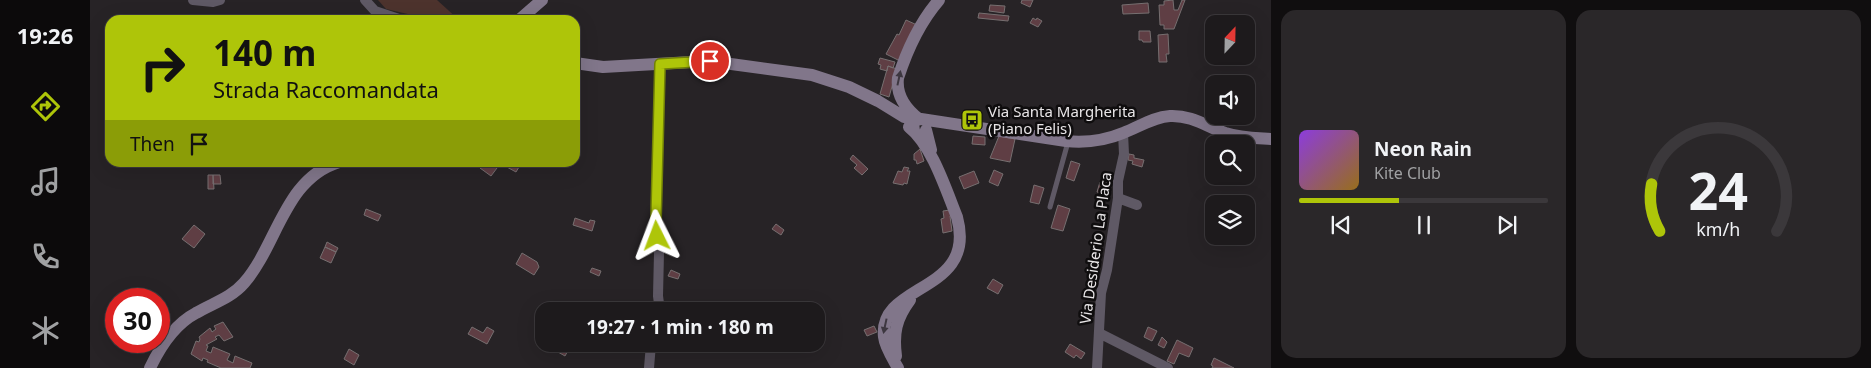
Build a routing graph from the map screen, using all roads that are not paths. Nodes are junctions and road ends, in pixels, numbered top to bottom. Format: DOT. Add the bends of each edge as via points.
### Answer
graph roads {
  1 [pos="193,0"];
  2 [pos="365,0"];
  3 [pos="543,0"];
  4 [pos="940,0"];
  5 [pos="215,1"];
  6 [pos="387,15"];
  7 [pos="525,15"];
  8 [pos="533,15"];
  9 [pos="580,64"];
  10 [pos="660,64"];
  11 [pos="920,126"];
  12 [pos="1123,133"];
  13 [pos="1271,139"];
  14 [pos="1068,142"];
  15 [pos="325,167"];
  16 [pos="1118,198"];
  17 [pos="1137,205"];
  18 [pos="1050,207"];
  19 [pos="659,302"];
  20 [pos="1099,333"];
  21 [pos="650,352"];
  22 [pos="150,368"];
  23 [pos="648,368"];
  24 [pos="899,368"];
  25 [pos="1097,368"];
  26 [pos="1168,368"];
  1 -- 5 [label="street"];
  2 -- 6 [label="street" via="375,11"];
  3 -- 7 [label="street"];
  3 -- 8 [label="street"];
  11 -- 4 [label="street, one-way" via="899,94 898,78 918,30"];
  9 -- 10 [label="street" via="603,67"];
  10 -- 11 [label="street" via="710,61 812,75 848,87"];
  10 -- 19 [label="street" via="656,219"];
  11 -- 14 [label="street" via="944,123"];
  11 -- 24 [label="street" via="957,217 959,246 957,257 947,270 900,302 884,324 884,338"];
  12 -- 13 [label="street" via="1158,117 1184,116 1231,135"];
  12 -- 14 [label="street" via="1103,140"];
  12 -- 16 [label="street, Via Desiderio La Placa" via="1124,154"];
  14 -- 18 [label="lane"];
  15 -- 22 [label="street" via="300,187 245,283 228,297 187,318 165,342"];
  16 -- 17 [label="street"];
  16 -- 20 [label="street, Via Desiderio La Placa" via="1101,293"];
  20 -- 25 [label="street, Via Desiderio La Placa"];
  20 -- 26 [label="street"];
  21 -- 23 [label="street"];
}
